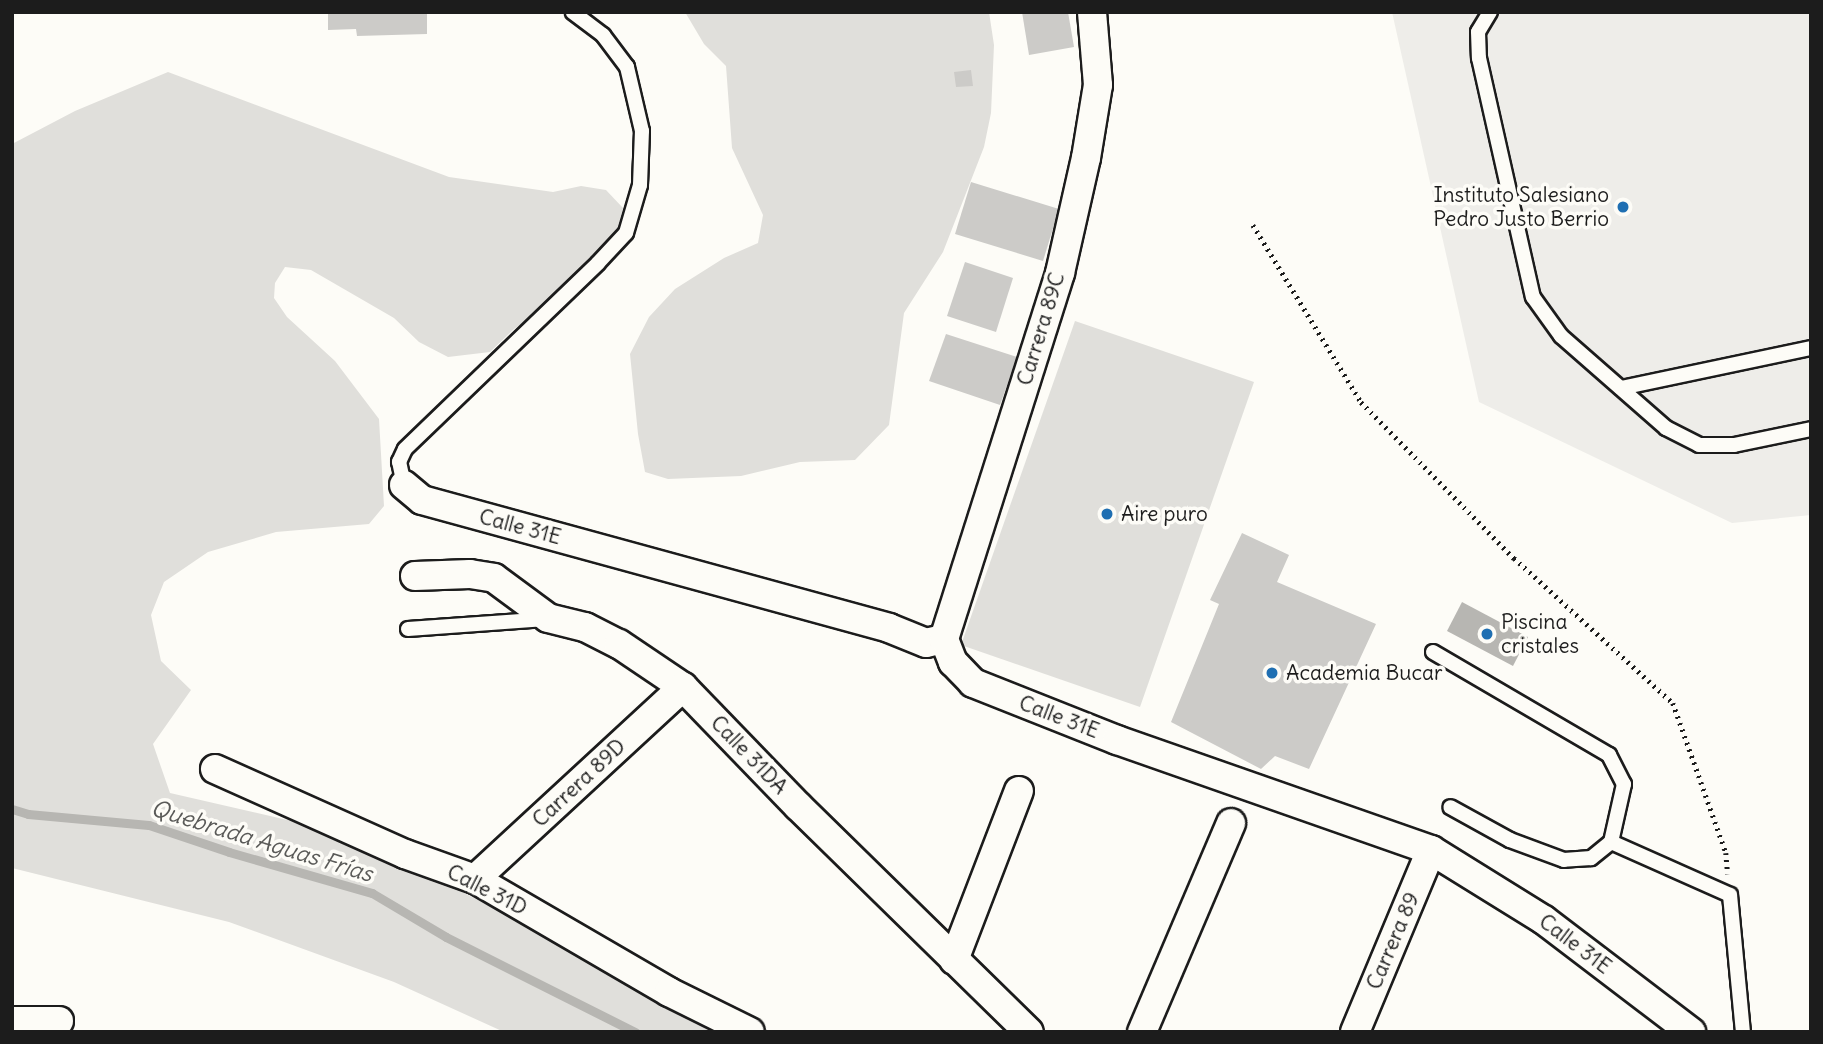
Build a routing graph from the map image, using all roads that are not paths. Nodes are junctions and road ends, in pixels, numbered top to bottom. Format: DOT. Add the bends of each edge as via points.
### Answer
graph roads {
  1 [pos="573,12"];
  2 [pos="1092,12"];
  3 [pos="1490,12"];
  4 [pos="1811,348"];
  5 [pos="1620,388"];
  6 [pos="1811,429"];
  7 [pos="404,485"];
  8 [pos="415,576"];
  9 [pos="548,618"];
  10 [pos="408,629"];
  11 [pos="944,639"];
  12 [pos="1433,652"];
  13 [pos="683,687"];
  14 [pos="215,769"];
  15 [pos="1019,791"];
  16 [pos="1450,807"];
  17 [pos="1231,823"];
  18 [pos="1611,842"];
  19 [pos="1431,850"];
  20 [pos="475,879"];
  21 [pos="954,960"];
  22 [pos="12,1021"];
  23 [pos="59,1021"];
  24 [pos="750,1032"];
  25 [pos="1029,1032"];
  26 [pos="1142,1032"];
  27 [pos="1355,1032"];
  28 [pos="1691,1032"];
  29 [pos="1743,1032"];
  1 -- 7 [label="lane" via="603,35 620,57 634,93 642,131 640,186 626,233 405,449 399,462"];
  2 -- 11 [label="street, Carrera 89C" via="1098,85 1060,273"];
  3 -- 5 [label="lane" via="1478,32 1479,58 1533,298 1561,336"];
  4 -- 5 [label="lane"];
  5 -- 6 [label="lane" via="1666,428 1699,445 1734,445"];
  7 -- 11 [label="street, Calle 31E" via="422,500 889,628 926,643"];
  8 -- 9 [label="street, Calle 31DA" via="494,578"];
  9 -- 10 [label="lane"];
  9 -- 13 [label="street, Calle 31DA" via="619,643"];
  11 -- 19 [label="street, Calle 31E" via="953,662 972,683 1117,740"];
  12 -- 18 [label="lane" via="1609,755 1624,784"];
  13 -- 20 [label="street, Carrera 89D"];
  13 -- 21 [label="street, Calle 31DA"];
  14 -- 20 [label="street, Calle 31D" via="405,854"];
  15 -- 21 [label="street"];
  16 -- 18 [label="lane" via="1510,840 1564,860 1591,858"];
  17 -- 26 [label="street"];
  18 -- 29 [label="lane" via="1730,895"];
  19 -- 27 [label="street, Carrera 89"];
  19 -- 28 [label="street, Calle 31E" via="1544,920"];
  20 -- 24 [label="street, Calle 31D" via="669,992"];
  21 -- 25 [label="street, Calle 31DA"];
  22 -- 23 [label="street"];
}
